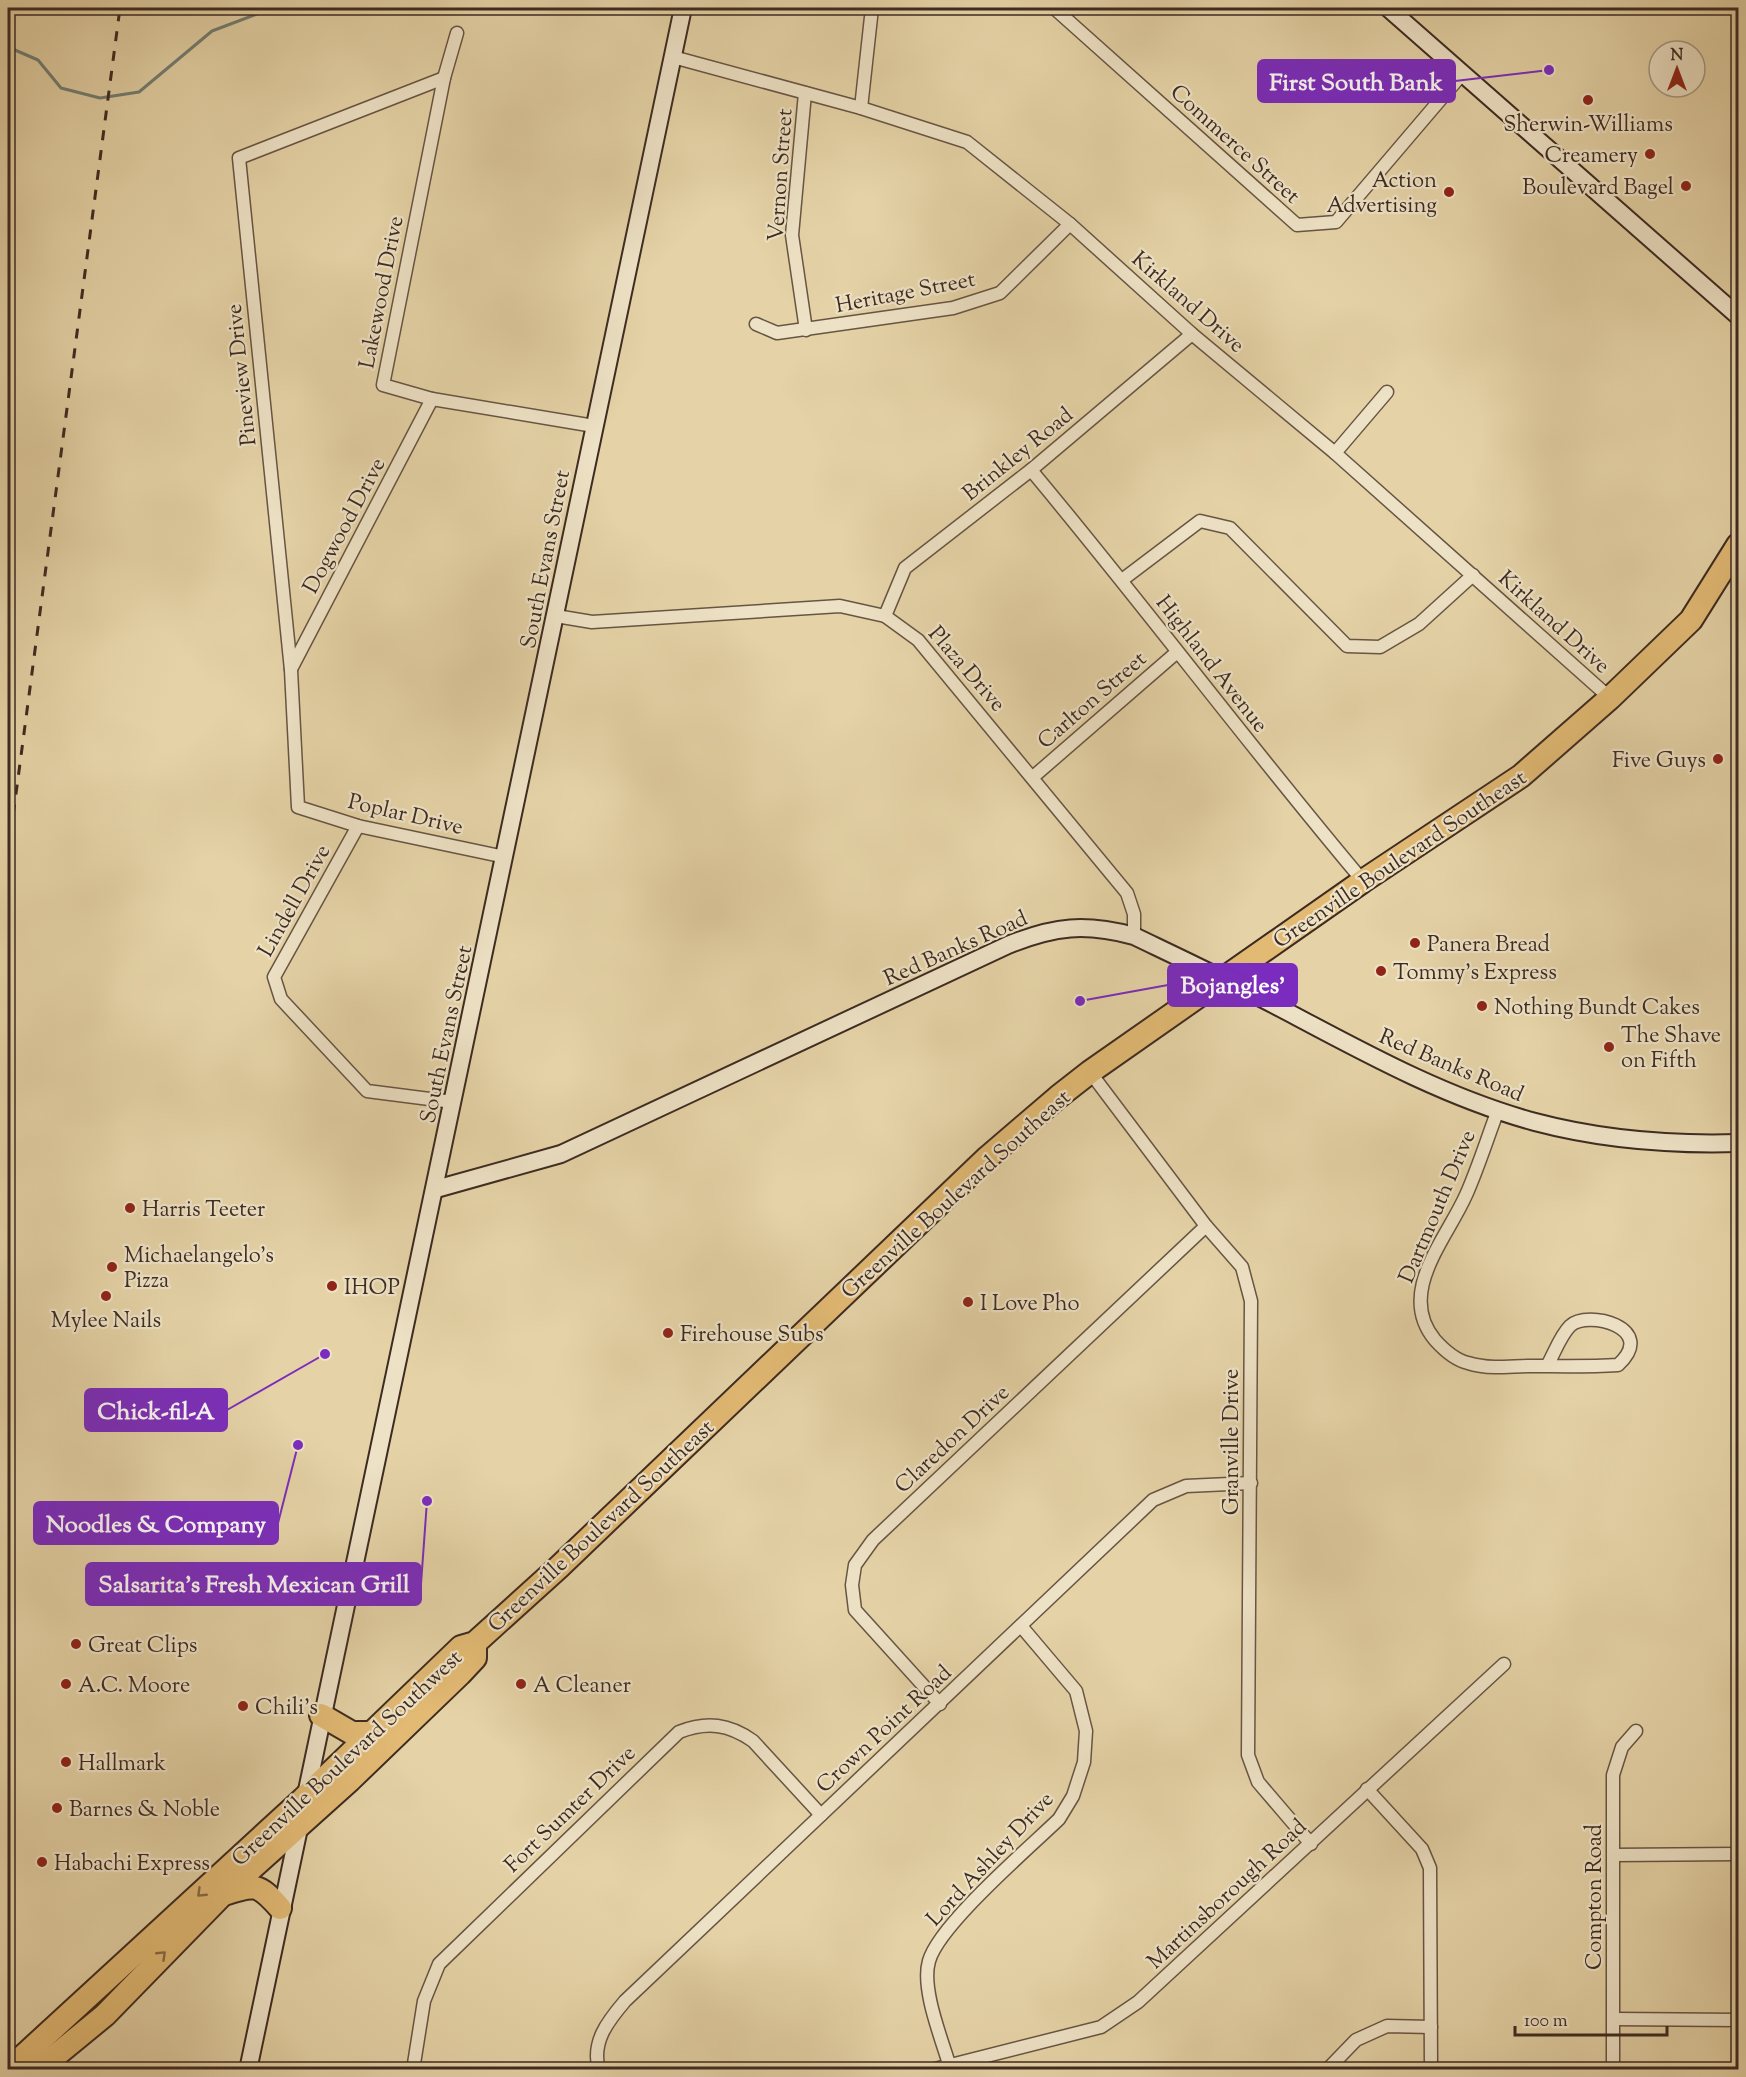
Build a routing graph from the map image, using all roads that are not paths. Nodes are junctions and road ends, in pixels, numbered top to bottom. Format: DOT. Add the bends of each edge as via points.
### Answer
graph roads {
  1 [pos="683,8"];
  2 [pos="872,8"];
  3 [pos="1054,8"];
  4 [pos="1388,8"];
  5 [pos="457,33"];
  6 [pos="673,57"];
  7 [pos="1462,73"];
  8 [pos="444,78"];
  9 [pos="805,93"];
  10 [pos="861,108"];
  11 [pos="1070,224"];
  12 [pos="1738,316"];
  13 [pos="756,324"];
  14 [pos="806,330"];
  15 [pos="1192,334"];
  16 [pos="1387,392"];
  17 [pos="432,399"];
  18 [pos="594,426"];
  19 [pos="1335,453"];
  20 [pos="1031,470"];
  21 [pos="1738,545"];
  22 [pos="1473,575"];
  23 [pos="1122,580"];
  24 [pos="556,616"];
  25 [pos="885,616"];
  26 [pos="1176,653"];
  27 [pos="291,670"];
  28 [pos="1610,698"];
  29 [pos="1033,777"];
  30 [pos="298,807"];
  31 [pos="358,826"];
  32 [pos="505,857"];
  33 [pos="1363,881"];
  34 [pos="1134,936"];
  35 [pos="1224,979"];
  36 [pos="1090,1071"];
  37 [pos="453,1102"];
  38 [pos="1498,1110"];
  39 [pos="1738,1143"];
  40 [pos="436,1189"];
  41 [pos="1206,1226"];
  42 [pos="1547,1366"];
  43 [pos="1251,1483"];
  44 [pos="1021,1626"];
  45 [pos="475,1642"];
  46 [pos="1504,1664"];
  47 [pos="940,1704"];
  48 [pos="321,1715"];
  49 [pos="1636,1731"];
  50 [pos="371,1733"];
  51 [pos="1367,1789"];
  52 [pos="303,1799"];
  53 [pos="821,1815"];
  54 [pos="298,1825"];
  55 [pos="1311,1844"];
  56 [pos="1738,1854"];
  57 [pos="1614,1855"];
  58 [pos="223,1894"];
  59 [pos="280,1908"];
  60 [pos="1614,2019"];
  61 [pos="1738,2020"];
  62 [pos="1431,2027"];
  63 [pos="33,2064"];
  64 [pos="948,2064"];
  65 [pos="8,2070"];
  66 [pos="248,2070"];
  67 [pos="413,2070"];
  68 [pos="599,2070"];
  69 [pos="931,2070"];
  70 [pos="1327,2070"];
  71 [pos="1431,2070"];
  72 [pos="1613,2070"];
  1 -- 6 [label="main road, South Evans Street"];
  2 -- 10 [label="street"];
  3 -- 7 [label="street, Commerce Street" via="1297,225 1336,222"];
  4 -- 7 [label="main road"];
  5 -- 8 [label="street, Lakewood Drive"];
  6 -- 9 [label="street, Kirkland Drive"];
  6 -- 18 [label="main road, South Evans Street"];
  7 -- 12 [label="main road"];
  8 -- 17 [label="street, Lakewood Drive" via="383,385"];
  8 -- 27 [label="street, Pineview Drive" via="239,158"];
  9 -- 10 [label="street, Kirkland Drive"];
  9 -- 14 [label="street, Vernon Street" via="792,235"];
  10 -- 11 [label="street, Kirkland Drive" via="967,142"];
  11 -- 14 [label="street, Heritage Street" via="1000,293 953,308"];
  11 -- 15 [label="street, Kirkland Drive"];
  13 -- 14 [label="street, Heritage Street" via="777,333"];
  15 -- 19 [label="street, Kirkland Drive"];
  15 -- 20 [label="street, Brinkley Road"];
  16 -- 19 [label="street"];
  17 -- 18 [label="street, Lakewood Drive"];
  17 -- 27 [label="street, Dogwood Drive"];
  18 -- 24 [label="main road, South Evans Street"];
  19 -- 22 [label="street, Kirkland Drive"];
  20 -- 23 [label="street, Highland Avenue"];
  20 -- 25 [label="street, Brinkley Road" via="905,568"];
  21 -- 28 [label="highway, Greenville Boulevard Southeast" via="1691,620"];
  22 -- 23 [label="street" via="1419,624 1380,647 1347,646 1230,528 1200,521"];
  22 -- 28 [label="street, Kirkland Drive"];
  23 -- 26 [label="street, Highland Avenue"];
  24 -- 25 [label="street, Plaza Drive" via="592,622 840,606"];
  24 -- 32 [label="main road, South Evans Street"];
  25 -- 29 [label="street, Plaza Drive" via="918,640"];
  26 -- 29 [label="street, Carlton Street"];
  26 -- 33 [label="street, Highland Avenue"];
  27 -- 30 [label="street, Pineview Drive"];
  28 -- 33 [label="highway, Greenville Boulevard Southeast" via="1521,776"];
  29 -- 34 [label="street, Plaza Drive" via="1127,893 1134,914"];
  30 -- 31 [label="street, Poplar Drive"];
  31 -- 32 [label="street, Poplar Drive"];
  31 -- 37 [label="street, Lindell Drive" via="274,977 281,999 367,1091"];
  32 -- 37 [label="main road, South Evans Street"];
  33 -- 35 [label="highway, Greenville Boulevard Southeast"];
  34 -- 35 [label="main road, Red Banks Road"];
  34 -- 40 [label="main road, Red Banks Road" via="1106,928 1076,927 1028,937 561,1154"];
  35 -- 36 [label="highway, Greenville Boulevard Southeast"];
  35 -- 38 [label="main road, Red Banks Road" via="1406,1072"];
  36 -- 41 [label="street, Granville Drive"];
  36 -- 45 [label="highway, Greenville Boulevard Southeast" via="995,1151 559,1567"];
  37 -- 40 [label="main road, South Evans Street"];
  38 -- 39 [label="main road, Red Banks Road" via="1571,1131 1627,1140 1681,1145"];
  38 -- 42 [label="street, Dartmouth Drive" via="1465,1196 1423,1282 1419,1299 1422,1316 1428,1331 1449,1354 1467,1363 1488,1367"];
  40 -- 48 [label="main road, South Evans Street"];
  41 -- 43 [label="street, Granville Drive" via="1242,1267 1251,1301"];
  41 -- 47 [label="street, Claredon Drive" via="873,1540 855,1564 855,1610"];
  42 -- 42 [label="street, Dartmouth Drive" via="1618,1365 1628,1354 1629,1337 1614,1323 1578,1321 1570,1326"];
  43 -- 44 [label="street, Crown Point Road" via="1186,1486 1153,1500"];
  43 -- 55 [label="street, Granville Drive" via="1248,1755 1258,1782"];
  44 -- 47 [label="street, Crown Point Road"];
  44 -- 64 [label="street, Lord Ashley Drive" via="1076,1691 1086,1731 1084,1762 1073,1796 1059,1819 946,1930 929,1961 928,1988"];
  45 -- 50 [label="highway, Greenville Boulevard Southwest" via="461,1647"];
  45 -- 54 [label="highway, Greenville Boulevard Southeast" via="475,1658 460,1674"];
  46 -- 51 [label="street, Martinsborough Road"];
  47 -- 53 [label="street, Crown Point Road"];
  48 -- 50 [label="highway" via="352,1732"];
  48 -- 52 [label="main road, South Evans Street"];
  49 -- 57 [label="street, Compton Road" via="1622,1747 1613,1775"];
  50 -- 52 [label="highway, Greenville Boulevard Southwest"];
  51 -- 55 [label="street, Martinsborough Road"];
  51 -- 62 [label="street" via="1422,1849 1430,1868"];
  52 -- 54 [label="main road, South Evans Street"];
  52 -- 63 [label="highway, Greenville Boulevard Southwest, one-way" via="78,2007"];
  53 -- 67 [label="street, Fort Sumter Drive" via="742,1734 720,1725 679,1732 439,1964 424,2001"];
  53 -- 68 [label="street, Crown Point Road" via="625,2001 602,2029 596,2062"];
  54 -- 58 [label="highway, Greenville Boulevard Southwest"];
  54 -- 59 [label="main road, South Evans Street"];
  55 -- 64 [label="street, Martinsborough Road" via="1138,2002 1101,2028"];
  56 -- 57 [label="street"];
  57 -- 60 [label="street, Compton Road"];
  58 -- 59 [label="highway" via="251,1886 264,1889"];
  63 -- 58 [label="highway, Greenville Boulevard Southwest, one-way" via="105,2015"];
  59 -- 66 [label="main road, South Evans Street"];
  60 -- 61 [label="street"];
  60 -- 72 [label="street, Compton Road"];
  62 -- 70 [label="street" via="1387,2026 1356,2040"];
  62 -- 71 [label="street"];
  63 -- 65 [label="highway, Greenville Boulevard Southwest"];
  64 -- 69 [label="street, Martinsborough Road"];
}
